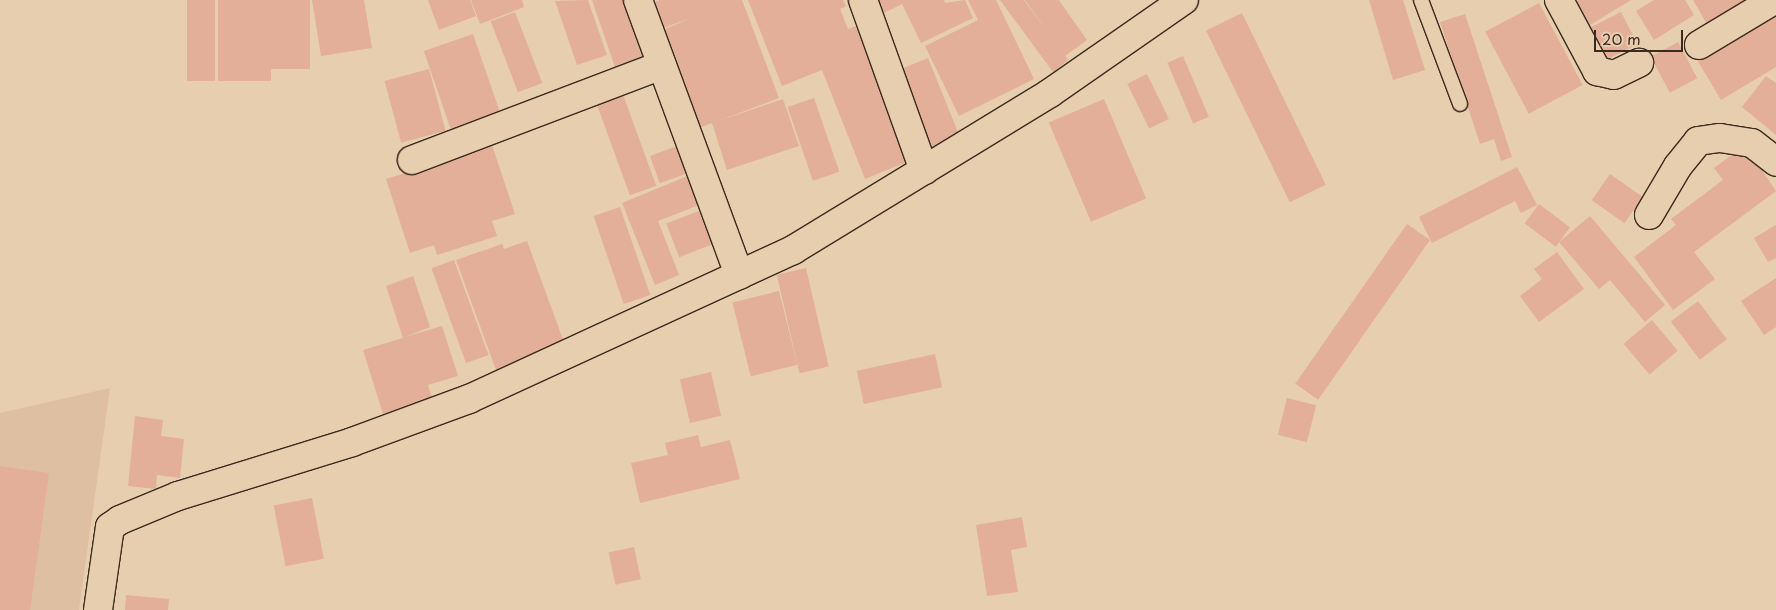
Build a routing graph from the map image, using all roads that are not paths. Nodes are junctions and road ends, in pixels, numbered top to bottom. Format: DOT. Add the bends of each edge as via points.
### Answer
graph roads {
  1 [pos="638,0"];
  2 [pos="863,0"];
  3 [pos="1421,0"];
  4 [pos="1559,0"];
  5 [pos="1774,0"];
  6 [pos="1178,2"];
  7 [pos="1699,44"];
  8 [pos="1639,62"];
  9 [pos="662,65"];
  10 [pos="1460,104"];
  11 [pos="412,160"];
  12 [pos="1776,162"];
  13 [pos="924,170"];
  14 [pos="1649,215"];
  15 [pos="739,275"];
  16 [pos="98,610"];
  1 -- 9 [label="street"];
  2 -- 13 [label="street"];
  3 -- 10 [label="lane"];
  4 -- 8 [label="street" via="1597,71 1614,74"];
  5 -- 7 [label="street"];
  6 -- 13 [label="street" via="1050,93"];
  9 -- 11 [label="street"];
  9 -- 15 [label="street"];
  12 -- 14 [label="street" via="1752,143 1720,138 1698,142 1678,166"];
  13 -- 15 [label="street" via="793,250"];
  15 -- 16 [label="street" via="469,399 352,442 178,496 120,520 110,527"];
}
